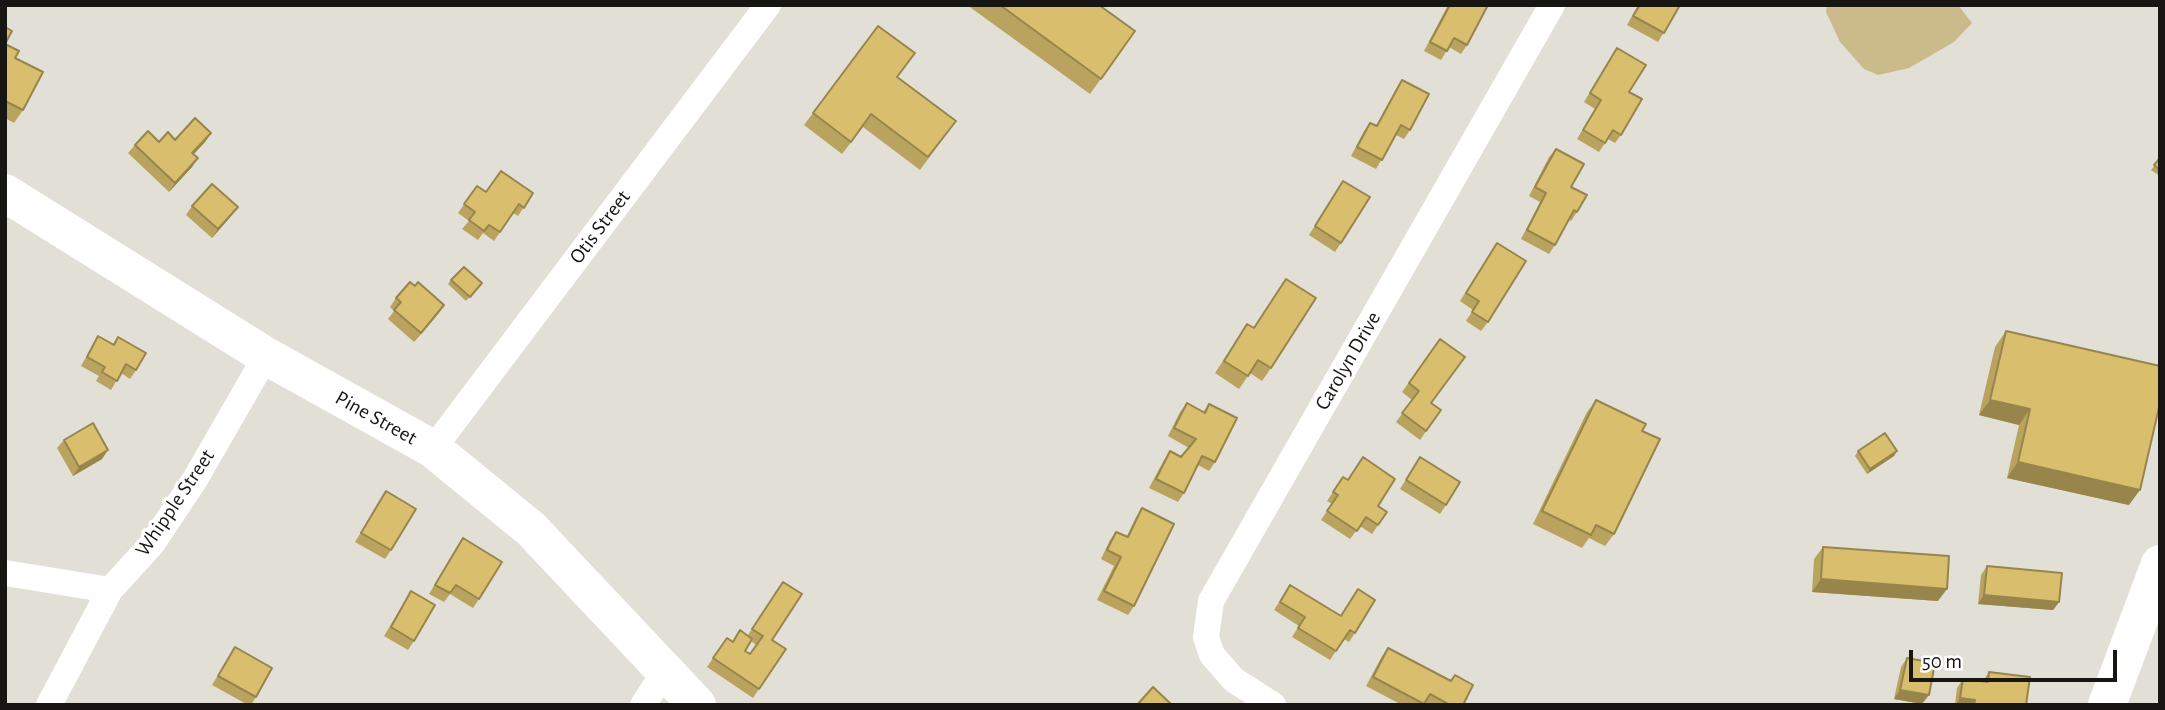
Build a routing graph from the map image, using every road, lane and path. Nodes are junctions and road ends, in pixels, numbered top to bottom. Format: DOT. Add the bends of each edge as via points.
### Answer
graph roads {
  1 [pos="768,5"];
  2 [pos="1552,5"];
  3 [pos="5,193"];
  4 [pos="266,356"];
  5 [pos="433,449"];
  6 [pos="5,573"];
  7 [pos="2157,579"];
  8 [pos="110,590"];
  9 [pos="665,671"];
  10 [pos="49,705"];
  11 [pos="643,705"];
  12 [pos="697,705"];
  13 [pos="1273,705"];
  14 [pos="2107,705"];
  1 -- 5 [label="street, Otis Street"];
  2 -- 13 [label="street, Carolyn Drive" via="1211,601 1206,637 1212,656 1234,680"];
  3 -- 4 [label="street, Pine Street"];
  4 -- 5 [label="street, Pine Street"];
  4 -- 8 [label="street, Whipple Street" via="194,481 152,544"];
  5 -- 9 [label="street, Pine Street" via="531,529"];
  6 -- 8 [label="street"];
  7 -- 14 [label="street"];
  8 -- 10 [label="street, Whipple Street"];
  9 -- 11 [label="street"];
  9 -- 12 [label="street, Pine Street"];
}
